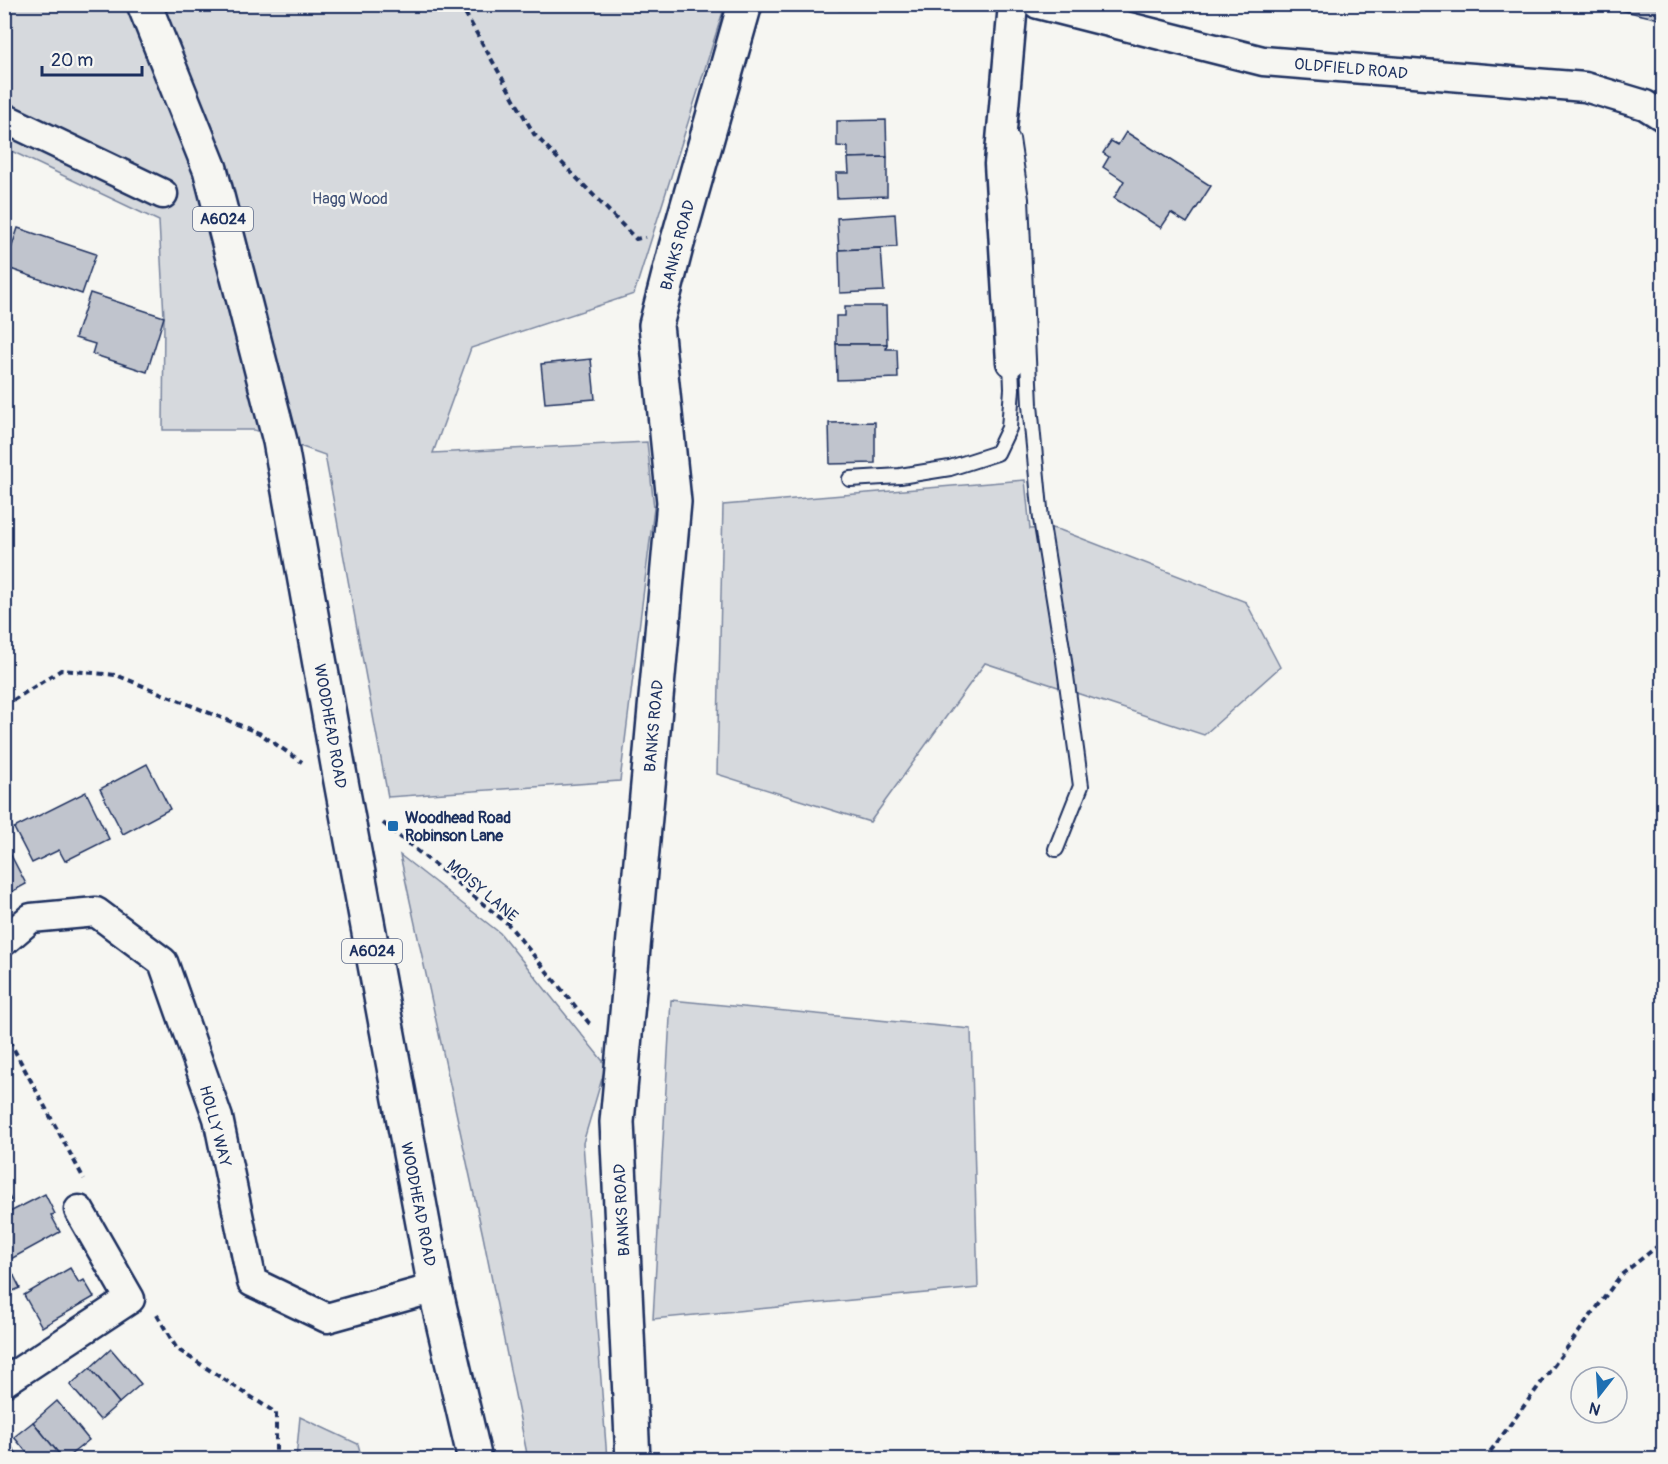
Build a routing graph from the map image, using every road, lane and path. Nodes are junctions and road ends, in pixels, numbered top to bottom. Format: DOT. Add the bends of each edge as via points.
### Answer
graph roads {
  1 [pos="144,4"];
  2 [pos="459,4"];
  3 [pos="745,4"];
  4 [pos="1013,4"];
  5 [pos="1038,4"];
  6 [pos="1005,95"];
  7 [pos="1664,117"];
  8 [pos="4,118"];
  9 [pos="163,194"];
  10 [pos="676,247"];
  11 [pos="1011,362"];
  12 [pos="850,479"];
  13 [pos="4,706"];
  14 [pos="341,783"];
  15 [pos="1056,849"];
  16 [pos="4,941"];
  17 [pos="624,1039"];
  18 [pos="79,1210"];
  19 [pos="1664,1240"];
  20 [pos="435,1288"];
  21 [pos="4,1382"];
  22 [pos="276,1413"];
  23 [pos="276,1460"];
  24 [pos="474,1460"];
  25 [pos="633,1460"];
  26 [pos="1484,1460"];
  1 -- 14 [label="main road, WOODHEAD ROAD / A6024" via="210,169 280,441"];
  2 -- 10 [label="path" via="534,134 636,239 659,234"];
  3 -- 10 [label="main road, BANKS ROAD"];
  4 -- 6 [label="street"];
  5 -- 7 [label="street, OLDFIELD ROAD" via="1263,61 1585,87 1645,105"];
  6 -- 11 [label="street" via="999,164"];
  6 -- 15 [label="lane" via="1021,199 1030,405 1041,519 1081,786"];
  8 -- 9 [label="street"];
  10 -- 17 [label="main road, BANKS ROAD" via="656,325 674,502"];
  11 -- 12 [label="lane" via="1009,428 997,453 951,468"];
  13 -- 14 [label="path, MOISY LANE" via="61,669 116,675 259,733"];
  14 -- 17 [label="path, MOISY LANE" via="508,924 589,1023"];
  14 -- 20 [label="main road, WOODHEAD ROAD / A6024"];
  16 -- 20 [label="street, HOLLY WAY" via="31,918 96,912 163,962 218,1118 252,1282 327,1318"];
  17 -- 25 [label="main road, BANKS ROAD" via="617,1122"];
  18 -- 21 [label="street" via="130,1299"];
  19 -- 26 [label="path" via="1621,1275"];
  20 -- 24 [label="main road, WOODHEAD ROAD / A6024"];
  22 -- 23 [label="path"];
}
